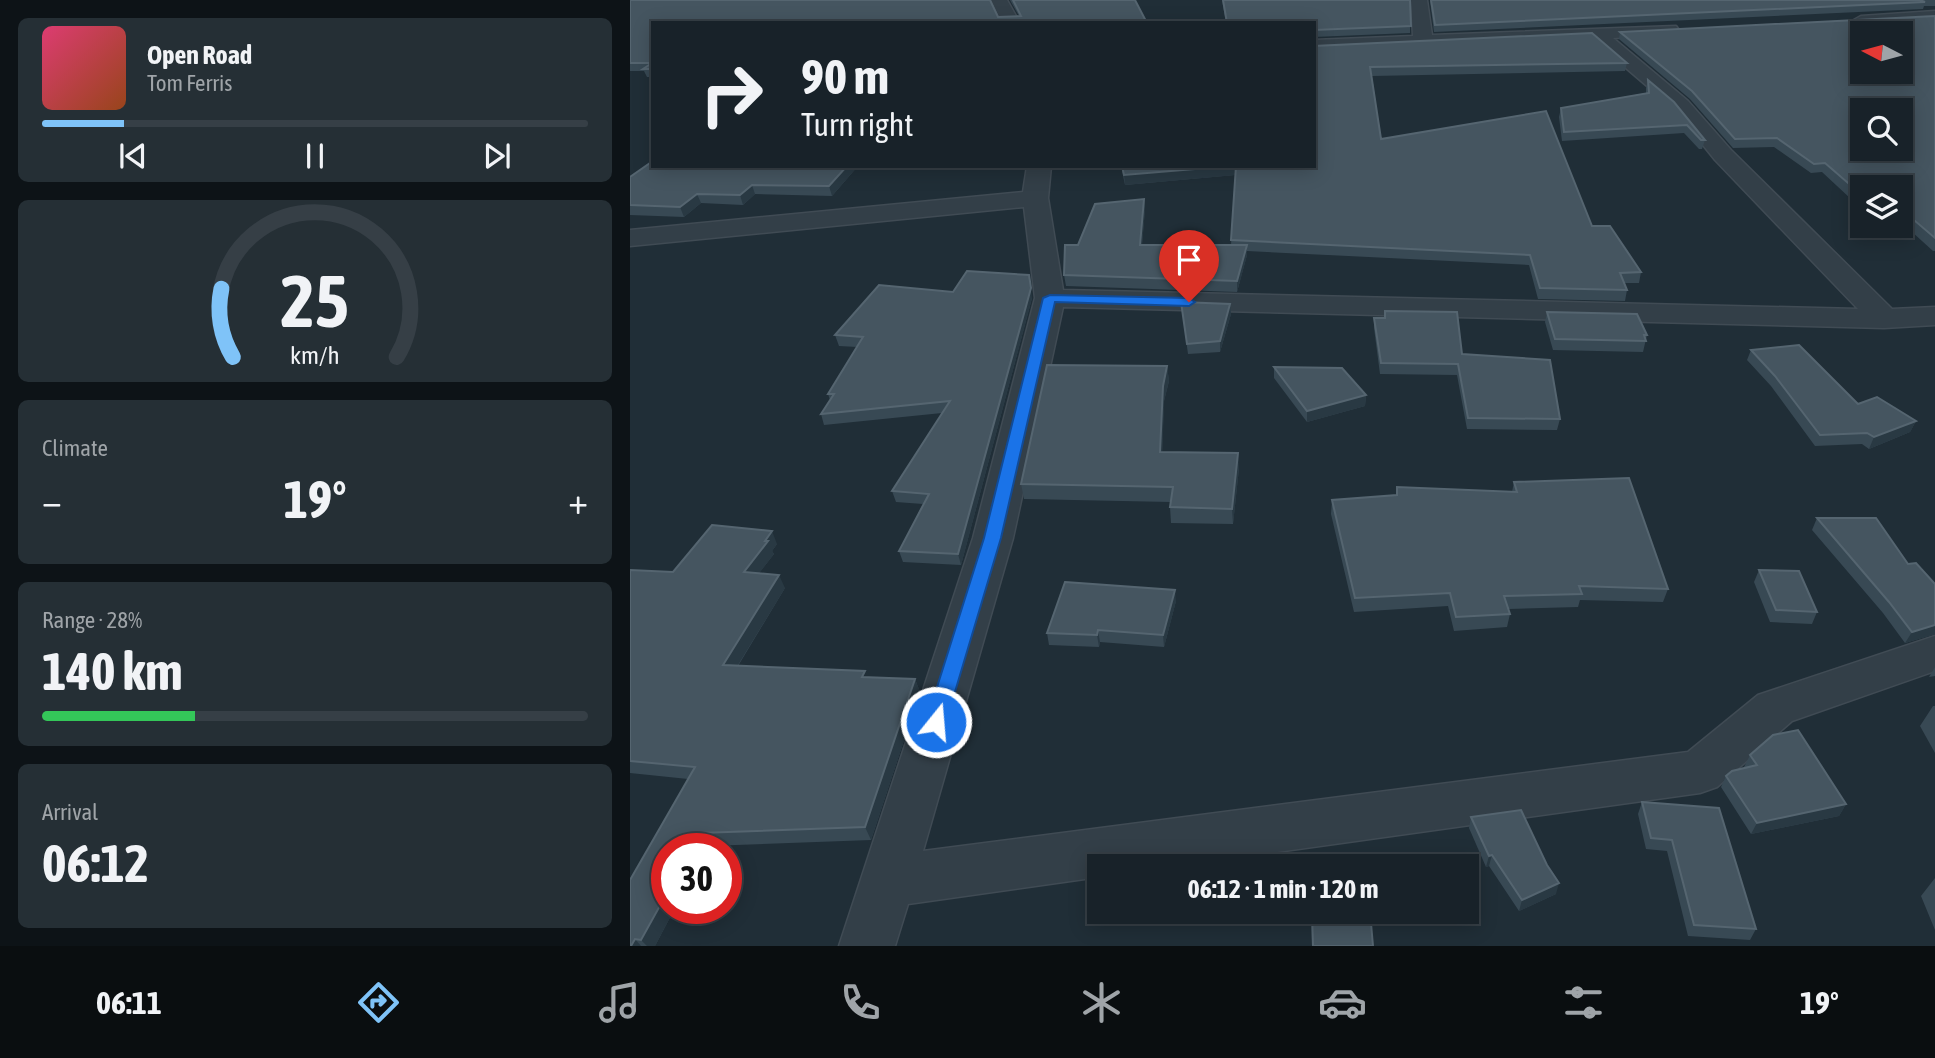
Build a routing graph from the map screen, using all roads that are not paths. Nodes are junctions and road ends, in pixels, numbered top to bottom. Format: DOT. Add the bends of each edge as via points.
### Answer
graph roads {
  1 [pos="999,0"];
  2 [pos="1419,0"];
  3 [pos="1935,16"];
  4 [pos="1010,21"];
  5 [pos="1843,22"];
  6 [pos="1693,29"];
  7 [pos="1597,34"];
  8 [pos="1423,40"];
  9 [pos="1316,46"];
  10 [pos="1040,168"];
  11 [pos="1035,198"];
  12 [pos="630,238"];
  13 [pos="1050,298"];
  14 [pos="1935,316"];
  15 [pos="1884,319"];
  16 [pos="1935,653"];
  17 [pos="887,881"];
  18 [pos="867,946"];
  1 -- 4 [label="street"];
  2 -- 8 [label="street"];
  3 -- 5 [label="street"];
  6 -- 7 [label="street"];
  7 -- 8 [label="street"];
  7 -- 15 [label="street" via="1681,105 1723,155"];
  8 -- 9 [label="street"];
  10 -- 11 [label="street"];
  11 -- 12 [label="street"];
  11 -- 13 [label="street"];
  13 -- 15 [label="street"];
  13 -- 17 [label="street" via="993,538"];
  14 -- 15 [label="street"];
  16 -- 17 [label="street" via="1774,708 1700,772"];
  17 -- 18 [label="street"];
}
